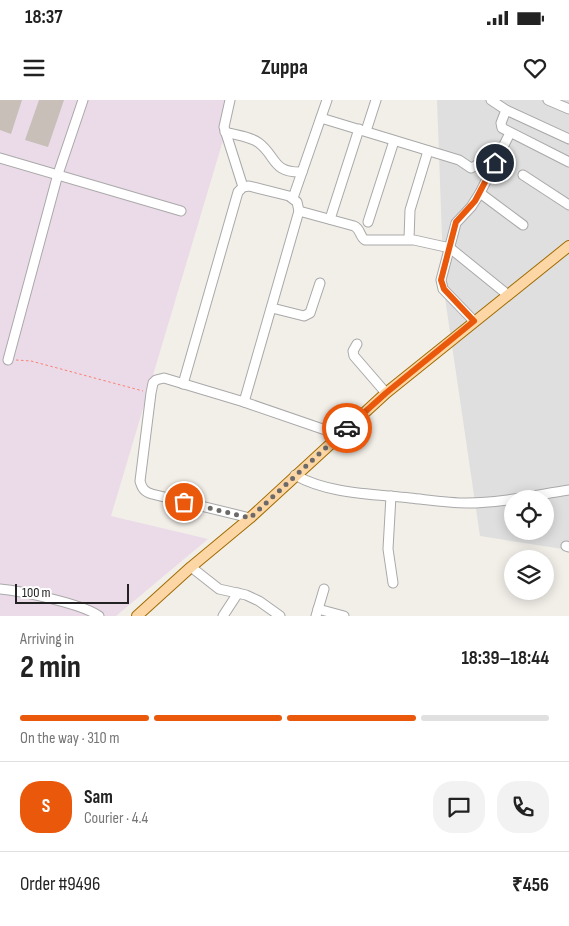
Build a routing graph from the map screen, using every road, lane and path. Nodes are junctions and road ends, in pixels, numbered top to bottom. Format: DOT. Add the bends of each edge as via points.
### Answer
graph roads {
  1 [pos="83,100"];
  2 [pos="230,100"];
  3 [pos="327,100"];
  4 [pos="376,100"];
  5 [pos="490,100"];
  6 [pos="548,100"];
  7 [pos="569,109"];
  8 [pos="506,110"];
  9 [pos="321,118"];
  10 [pos="362,130"];
  11 [pos="225,132"];
  12 [pos="510,133"];
  13 [pos="569,139"];
  14 [pos="394,141"];
  15 [pos="502,147"];
  16 [pos="428,151"];
  17 [pos="0,158"];
  18 [pos="569,162"];
  19 [pos="302,172"];
  20 [pos="58,174"];
  21 [pos="523,175"];
  22 [pos="243,187"];
  23 [pos="480,194"];
  24 [pos="294,198"];
  25 [pos="569,206"];
  26 [pos="181,211"];
  27 [pos="299,211"];
  28 [pos="330,219"];
  29 [pos="368,222"];
  30 [pos="524,225"];
  31 [pos="409,239"];
  32 [pos="569,246"];
  33 [pos="450,248"];
  34 [pos="320,283"];
  35 [pos="508,295"];
  36 [pos="272,308"];
  37 [pos="474,321"];
  38 [pos="357,344"];
  39 [pos="8,360"];
  40 [pos="183,384"];
  41 [pos="151,393"];
  42 [pos="386,393"];
  43 [pos="244,402"];
  44 [pos="340,435"];
  45 [pos="295,474"];
  46 [pos="569,490"];
  47 [pos="392,496"];
  48 [pos="250,518"];
  49 [pos="191,567"];
  50 [pos="393,582"];
  51 [pos="0,589"];
  52 [pos="324,589"];
  53 [pos="238,592"];
  54 [pos="317,613"];
  55 [pos="278,615"];
  56 [pos="100,616"];
  57 [pos="137,616"];
  58 [pos="223,616"];
  59 [pos="343,616"];
  1 -- 20 [label="street"];
  2 -- 11 [label="street" via="224,122"];
  3 -- 9 [label="street"];
  4 -- 10 [label="street"];
  5 -- 8 [label="street"];
  6 -- 7 [label="street"];
  8 -- 12 [label="street" via="500,125"];
  8 -- 13 [label="street"];
  9 -- 10 [label="street"];
  9 -- 19 [label="street"];
  10 -- 14 [label="street"];
  10 -- 28 [label="street"];
  11 -- 19 [label="street" via="258,142 280,168"];
  11 -- 22 [label="street"];
  12 -- 15 [label="street"];
  12 -- 18 [label="street"];
  14 -- 16 [label="street"];
  14 -- 29 [label="street"];
  15 -- 16 [label="street" via="490,150 478,165 471,168 459,160"];
  15 -- 23 [label="street"];
  16 -- 31 [label="street" via="410,210"];
  17 -- 20 [label="street"];
  19 -- 24 [label="street"];
  20 -- 26 [label="street"];
  20 -- 39 [label="street"];
  21 -- 25 [label="street"];
  22 -- 24 [label="street"];
  22 -- 40 [label="street" via="238,192"];
  23 -- 30 [label="street"];
  23 -- 33 [label="street" via="456,222"];
  24 -- 27 [label="street"];
  27 -- 28 [label="street"];
  27 -- 36 [label="street"];
  28 -- 31 [label="street" via="357,227 365,240"];
  31 -- 33 [label="street"];
  32 -- 35 [label="main road"];
  33 -- 35 [label="street"];
  33 -- 37 [label="street" via="442,287"];
  34 -- 36 [label="street" via="308,315"];
  35 -- 37 [label="main road"];
  36 -- 43 [label="street"];
  37 -- 42 [label="main road"];
  38 -- 42 [label="street" via="354,356"];
  39 -- 41 [label="path" via="25,360"];
  40 -- 41 [label="street" via="159,378 153,383"];
  40 -- 43 [label="street"];
  41 -- 48 [label="street" via="140,481 142,487 152,494"];
  42 -- 44 [label="main road"];
  43 -- 44 [label="street"];
  44 -- 45 [label="main road"];
  45 -- 47 [label="street" via="320,485"];
  45 -- 48 [label="main road"];
  46 -- 47 [label="street" via="467,503"];
  47 -- 50 [label="street" via="388,560"];
  48 -- 49 [label="main road"];
  49 -- 53 [label="street" via="219,589"];
  49 -- 57 [label="main road"];
  51 -- 56 [label="street" via="38,596"];
  52 -- 54 [label="street"];
  53 -- 55 [label="street" via="259,601"];
  53 -- 58 [label="street"];
  54 -- 59 [label="street"];
}
